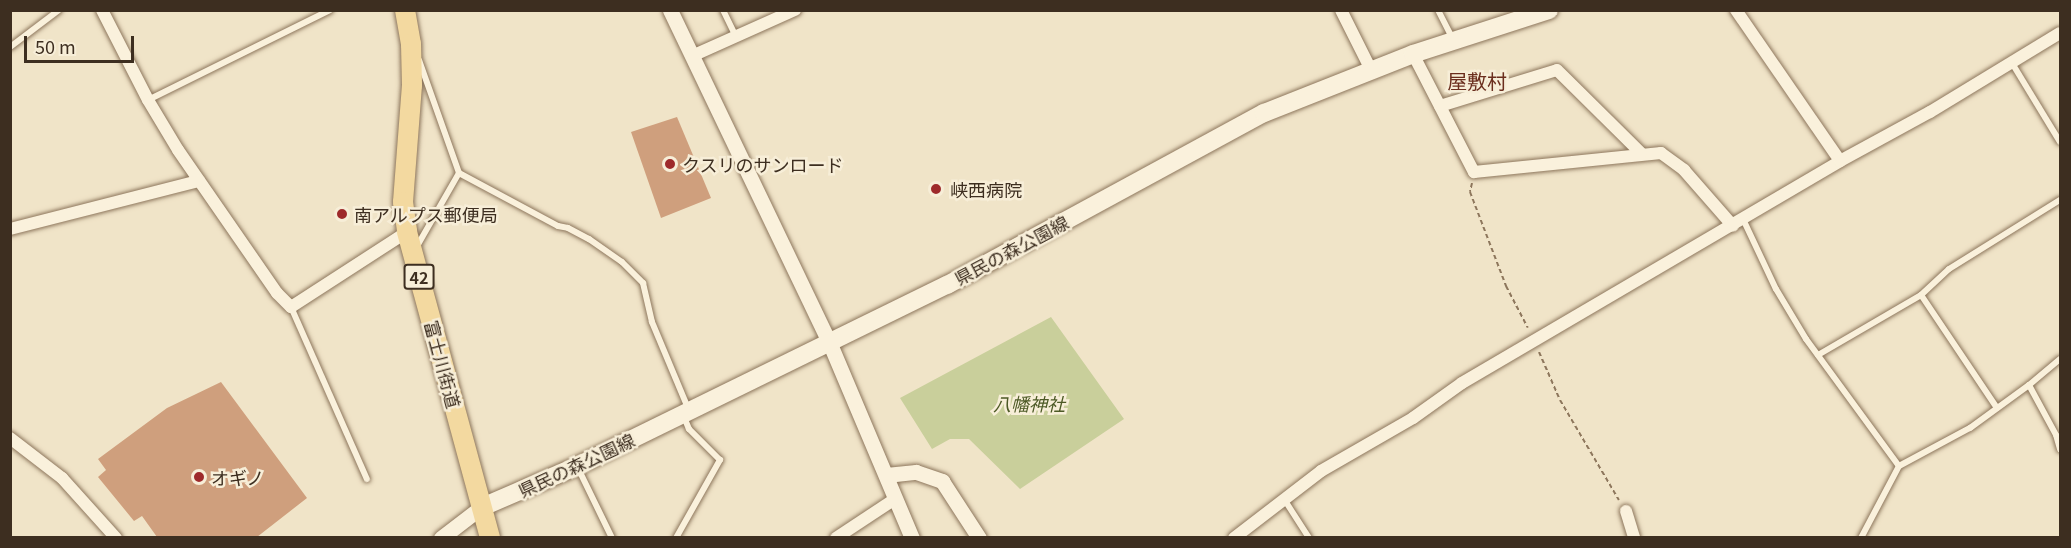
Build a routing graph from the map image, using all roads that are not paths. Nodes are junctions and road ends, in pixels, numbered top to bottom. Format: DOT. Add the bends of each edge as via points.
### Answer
graph roads {
  1 [pos="59,10"];
  2 [pos="102,10"];
  3 [pos="330,10"];
  4 [pos="405,10"];
  5 [pos="670,10"];
  6 [pos="723,10"];
  7 [pos="795,10"];
  8 [pos="1341,10"];
  9 [pos="1438,10"];
  10 [pos="1549,10"];
  11 [pos="1736,10"];
  12 [pos="317,13"];
  13 [pos="2061,33"];
  14 [pos="736,37"];
  15 [pos="1454,41"];
  16 [pos="411,44"];
  17 [pos="10,47"];
  18 [pos="1413,54"];
  19 [pos="692,56"];
  20 [pos="2012,63"];
  21 [pos="1371,70"];
  22 [pos="148,100"];
  23 [pos="1440,106"];
  24 [pos="2061,142"];
  25 [pos="1641,153"];
  26 [pos="1840,161"];
  27 [pos="459,173"];
  28 [pos="199,181"];
  29 [pos="2061,200"];
  30 [pos="1738,222"];
  31 [pos="10,229"];
  32 [pos="406,232"];
  33 [pos="412,254"];
  34 [pos="1921,295"];
  35 [pos="291,306"];
  36 [pos="830,344"];
  37 [pos="1818,356"];
  38 [pos="2061,359"];
  39 [pos="2029,385"];
  40 [pos="1997,408"];
  41 [pos="686,413"];
  42 [pos="10,438"];
  43 [pos="2061,449"];
  44 [pos="577,466"];
  45 [pos="1899,466"];
  46 [pos="886,476"];
  47 [pos="367,479"];
  48 [pos="896,499"];
  49 [pos="1284,499"];
  50 [pos="480,508"];
  51 [pos="1626,511"];
  52 [pos="116,537"];
  53 [pos="441,537"];
  54 [pos="490,537"];
  55 [pos="612,537"];
  56 [pos="676,537"];
  57 [pos="836,537"];
  58 [pos="912,537"];
  59 [pos="979,537"];
  60 [pos="1234,537"];
  61 [pos="1309,537"];
  62 [pos="1634,537"];
  63 [pos="1861,537"];
  1 -- 17 [label="lane"];
  2 -- 22 [label="street"];
  3 -- 12 [label="lane"];
  4 -- 16 [label="main road, 富士川街道 / 42"];
  5 -- 19 [label="street"];
  6 -- 14 [label="lane"];
  7 -- 14 [label="street"];
  8 -- 21 [label="street"];
  9 -- 15 [label="lane"];
  10 -- 15 [label="main road, 県民の森公園線"];
  11 -- 26 [label="street"];
  12 -- 22 [label="lane"];
  13 -- 20 [label="street"];
  14 -- 19 [label="street"];
  15 -- 18 [label="main road, 県民の森公園線"];
  16 -- 27 [label="lane" via="444,123"];
  16 -- 32 [label="main road, 富士川街道 / 42"];
  18 -- 21 [label="main road, 県民の森公園線"];
  18 -- 23 [label="street"];
  19 -- 36 [label="street"];
  20 -- 24 [label="lane"];
  20 -- 26 [label="street"];
  21 -- 36 [label="main road, 県民の森公園線" via="1264,113"];
  22 -- 28 [label="street"];
  23 -- 25 [label="street" via="1557,70"];
  23 -- 25 [label="street" via="1474,172"];
  25 -- 30 [label="street" via="1661,153"];
  26 -- 30 [label="street"];
  27 -- 33 [label="lane"];
  27 -- 41 [label="lane" via="589,239 622,262 643,283 652,322"];
  28 -- 31 [label="street"];
  28 -- 35 [label="street" via="277,293"];
  29 -- 34 [label="lane" via="1949,269"];
  30 -- 37 [label="lane"];
  30 -- 49 [label="street" via="1462,382 1413,418 1321,471"];
  32 -- 33 [label="main road, 富士川街道 / 42"];
  32 -- 35 [label="street"];
  33 -- 50 [label="main road, 富士川街道 / 42"];
  34 -- 37 [label="lane"];
  34 -- 40 [label="lane"];
  35 -- 47 [label="lane"];
  36 -- 41 [label="main road, 県民の森公園線"];
  36 -- 46 [label="street"];
  37 -- 45 [label="lane"];
  38 -- 39 [label="lane"];
  39 -- 40 [label="lane"];
  39 -- 43 [label="lane"];
  40 -- 45 [label="lane" via="1970,428"];
  41 -- 44 [label="main road, 県民の森公園線"];
  41 -- 56 [label="lane" via="689,429 720,460"];
  42 -- 52 [label="street" via="62,478"];
  44 -- 50 [label="main road, 県民の森公園線"];
  44 -- 55 [label="lane"];
  45 -- 63 [label="lane"];
  46 -- 48 [label="street"];
  46 -- 59 [label="street" via="916,472 942,481"];
  48 -- 57 [label="street"];
  48 -- 58 [label="street"];
  49 -- 60 [label="street"];
  49 -- 61 [label="lane"];
  50 -- 53 [label="street"];
  50 -- 54 [label="main road, 富士川街道 / 42"];
  51 -- 62 [label="street"];
}
